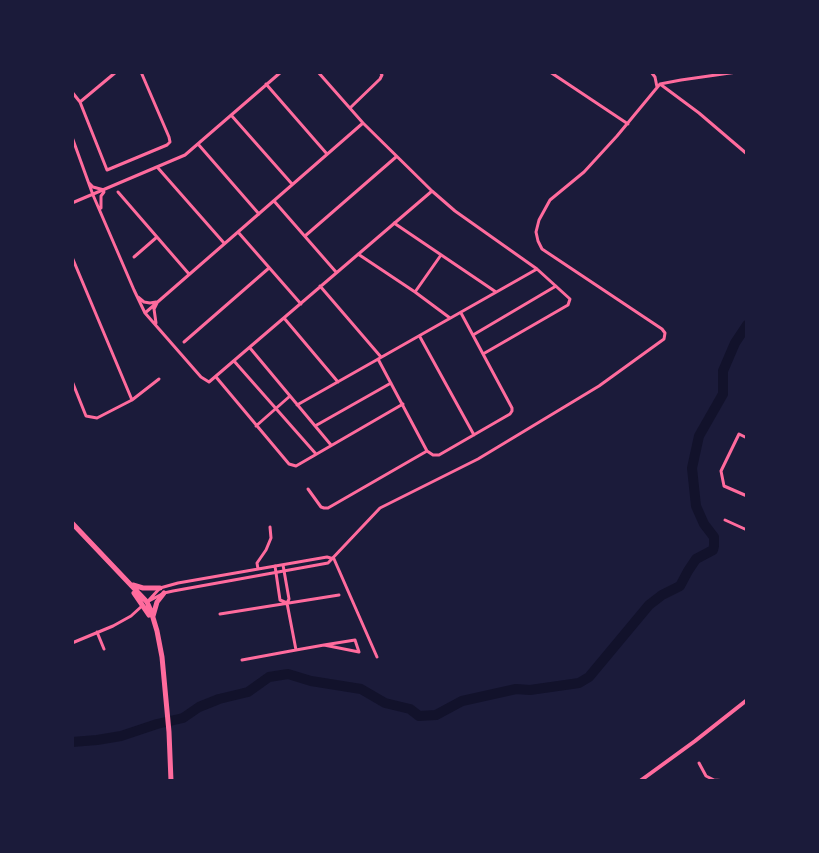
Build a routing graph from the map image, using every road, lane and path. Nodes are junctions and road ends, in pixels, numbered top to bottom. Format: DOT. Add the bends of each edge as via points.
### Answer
graph roads {
  1 [pos="116,72"];
  2 [pos="141,72"];
  3 [pos="280,72"];
  4 [pos="318,72"];
  5 [pos="380,72"];
  6 [pos="550,72"];
  7 [pos="651,72"];
  8 [pos="737,72"];
  9 [pos="266,84"];
  10 [pos="659,86"];
  11 [pos="72,92"];
  12 [pos="80,102"];
  13 [pos="350,108"];
  14 [pos="231,115"];
  15 [pos="363,123"];
  16 [pos="628,124"];
  17 [pos="72,137"];
  18 [pos="198,144"];
  19 [pos="327,154"];
  20 [pos="747,154"];
  21 [pos="397,156"];
  22 [pos="158,168"];
  23 [pos="88,182"];
  24 [pos="292,184"];
  25 [pos="105,190"];
  26 [pos="432,191"];
  27 [pos="118,192"];
  28 [pos="93,195"];
  29 [pos="273,201"];
  30 [pos="72,203"];
  31 [pos="101,213"];
  32 [pos="259,214"];
  33 [pos="394,223"];
  34 [pos="238,232"];
  35 [pos="305,236"];
  36 [pos="157,237"];
  37 [pos="224,244"];
  38 [pos="358,254"];
  39 [pos="441,255"];
  40 [pos="72,257"];
  41 [pos="134,257"];
  42 [pos="269,268"];
  43 [pos="537,270"];
  44 [pos="336,272"];
  45 [pos="189,274"];
  46 [pos="320,286"];
  47 [pos="556,286"];
  48 [pos="415,292"];
  49 [pos="496,292"];
  50 [pos="136,296"];
  51 [pos="158,302"];
  52 [pos="301,304"];
  53 [pos="145,313"];
  54 [pos="461,313"];
  55 [pos="284,318"];
  56 [pos="450,318"];
  57 [pos="157,326"];
  58 [pos="473,335"];
  59 [pos="420,336"];
  60 [pos="184,342"];
  61 [pos="250,348"];
  62 [pos="483,354"];
  63 [pos="380,358"];
  64 [pos="234,361"];
  65 [pos="216,377"];
  66 [pos="159,379"];
  67 [pos="72,381"];
  68 [pos="338,382"];
  69 [pos="391,383"];
  70 [pos="290,396"];
  71 [pos="132,400"];
  72 [pos="403,404"];
  73 [pos="297,405"];
  74 [pos="275,408"];
  75 [pos="256,426"];
  76 [pos="315,426"];
  77 [pos="474,435"];
  78 [pos="747,438"];
  79 [pos="331,446"];
  80 [pos="428,451"];
  81 [pos="316,454"];
  82 [pos="308,489"];
  83 [pos="747,496"];
  84 [pos="725,520"];
  85 [pos="72,523"];
  86 [pos="270,527"];
  87 [pos="747,530"];
  88 [pos="334,559"];
  89 [pos="283,565"];
  90 [pos="275,566"];
  91 [pos="258,569"];
  92 [pos="284,571"];
  93 [pos="276,572"];
  94 [pos="121,575"];
  95 [pos="132,585"];
  96 [pos="162,590"];
  97 [pos="339,595"];
  98 [pos="145,603"];
  99 [pos="286,603"];
  100 [pos="220,614"];
  101 [pos="153,617"];
  102 [pos="157,631"];
  103 [pos="97,632"];
  104 [pos="72,643"];
  105 [pos="324,645"];
  106 [pos="104,649"];
  107 [pos="296,650"];
  108 [pos="377,657"];
  109 [pos="243,660"];
  110 [pos="747,700"];
  111 [pos="699,763"];
  112 [pos="172,781"];
  113 [pos="640,781"];
  114 [pos="727,781"];
  1 -- 12 [label="street"];
  2 -- 12 [label="street" via="170,137 167,145 107,170"];
  3 -- 9 [label="street"];
  4 -- 13 [label="street"];
  5 -- 13 [label="street" via="380,79"];
  6 -- 16 [label="street"];
  7 -- 10 [label="street"];
  8 -- 10 [label="street"];
  9 -- 14 [label="street"];
  9 -- 19 [label="street"];
  10 -- 16 [label="street"];
  10 -- 20 [label="street" via="699,113"];
  11 -- 12 [label="street"];
  13 -- 15 [label="street"];
  14 -- 18 [label="street"];
  14 -- 24 [label="street"];
  15 -- 19 [label="street"];
  15 -- 21 [label="street"];
  16 -- 88 [label="street" via="584,172 550,200 536,232 542,249 662,329 664,339 599,386 478,459 380,508"];
  17 -- 23 [label="street"];
  18 -- 22 [label="street"];
  18 -- 32 [label="street"];
  19 -- 24 [label="street"];
  21 -- 26 [label="street"];
  21 -- 35 [label="street"];
  22 -- 25 [label="street"];
  22 -- 37 [label="street"];
  23 -- 25 [label="street"];
  23 -- 28 [label="street"];
  24 -- 29 [label="street"];
  25 -- 28 [label="street"];
  25 -- 31 [label="street"];
  26 -- 33 [label="street"];
  26 -- 43 [label="street"];
  27 -- 36 [label="street"];
  28 -- 30 [label="street"];
  28 -- 31 [label="street"];
  29 -- 32 [label="street"];
  29 -- 35 [label="street"];
  31 -- 50 [label="street"];
  32 -- 34 [label="street"];
  33 -- 38 [label="street"];
  33 -- 39 [label="street"];
  34 -- 37 [label="street"];
  34 -- 42 [label="street"];
  35 -- 44 [label="street"];
  36 -- 41 [label="street"];
  36 -- 45 [label="street"];
  37 -- 45 [label="street"];
  38 -- 44 [label="street"];
  38 -- 48 [label="street"];
  39 -- 48 [label="street"];
  39 -- 49 [label="street"];
  40 -- 71 [label="street"];
  42 -- 52 [label="street"];
  42 -- 60 [label="street"];
  43 -- 47 [label="street"];
  43 -- 49 [label="street"];
  44 -- 46 [label="street"];
  45 -- 51 [label="street"];
  46 -- 52 [label="street"];
  46 -- 63 [label="street"];
  47 -- 58 [label="street"];
  47 -- 62 [label="street" via="570,299 568,305"];
  48 -- 56 [label="street"];
  49 -- 54 [label="street"];
  50 -- 51 [label="street" via="144,302"];
  50 -- 53 [label="street"];
  51 -- 53 [label="street"];
  51 -- 57 [label="street" via="154,309"];
  52 -- 55 [label="street"];
  53 -- 57 [label="street"];
  54 -- 56 [label="street"];
  54 -- 58 [label="street"];
  55 -- 61 [label="street"];
  55 -- 68 [label="street"];
  56 -- 59 [label="street"];
  57 -- 65 [label="street" via="201,377 209,382"];
  58 -- 62 [label="street"];
  59 -- 63 [label="street"];
  59 -- 77 [label="street"];
  61 -- 64 [label="street"];
  61 -- 70 [label="street"];
  62 -- 77 [label="street" via="512,411"];
  63 -- 68 [label="street"];
  63 -- 69 [label="street"];
  64 -- 65 [label="street"];
  64 -- 74 [label="street"];
  65 -- 75 [label="street"];
  66 -- 71 [label="street"];
  67 -- 71 [label="street" via="87,416 97,417"];
  68 -- 73 [label="street"];
  69 -- 72 [label="street"];
  69 -- 76 [label="street"];
  70 -- 73 [label="street"];
  70 -- 74 [label="street"];
  72 -- 79 [label="street"];
  72 -- 80 [label="street"];
  73 -- 76 [label="street"];
  74 -- 75 [label="street"];
  74 -- 81 [label="street"];
  75 -- 81 [label="street" via="289,464 296,466"];
  76 -- 79 [label="street"];
  77 -- 80 [label="street" via="439,456"];
  78 -- 83 [label="street" via="739,434 721,471 724,486"];
  79 -- 81 [label="street"];
  80 -- 82 [label="street" via="328,508 321,507"];
  84 -- 87 [label="street"];
  85 -- 94 [label="main road"];
  86 -- 91 [label="street" via="271,538 257,563"];
  88 -- 89 [label="street"];
  88 -- 92 [label="street"];
  88 -- 108 [label="street"];
  89 -- 90 [label="street"];
  89 -- 92 [label="street"];
  90 -- 91 [label="street"];
  90 -- 93 [label="street"];
  91 -- 96 [label="street" via="178,583"];
  92 -- 93 [label="street"];
  92 -- 99 [label="street" via="289,599"];
  93 -- 96 [label="street"];
  93 -- 99 [label="street" via="280,600"];
  94 -- 95 [label="main road"];
  94 -- 98 [label="main road"];
  95 -- 96 [label="main road"];
  95 -- 98 [label="main road"];
  96 -- 98 [label="street"];
  96 -- 101 [label="main road"];
  97 -- 99 [label="street"];
  98 -- 101 [label="main road"];
  98 -- 102 [label="main road"];
  98 -- 103 [label="street" via="131,616"];
  99 -- 100 [label="street"];
  99 -- 107 [label="street"];
  101 -- 102 [label="main road"];
  102 -- 112 [label="main road"];
  103 -- 104 [label="street"];
  103 -- 106 [label="street"];
  105 -- 105 [label="street" via="355,640 359,652 334,647"];
  105 -- 107 [label="street"];
  107 -- 109 [label="street"];
  110 -- 113 [label="street"];
  111 -- 114 [label="street" via="706,776"];
}
